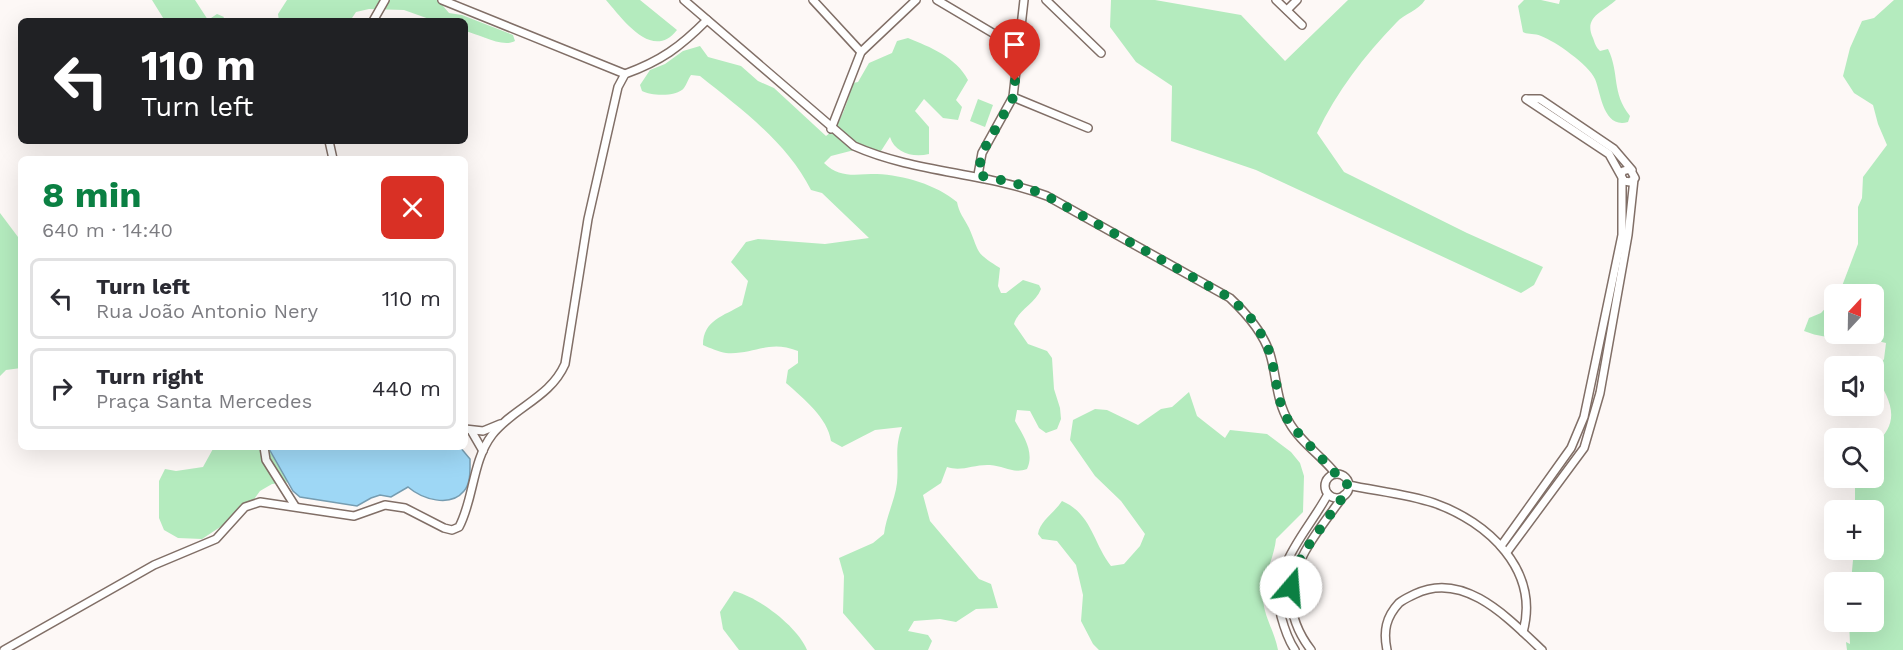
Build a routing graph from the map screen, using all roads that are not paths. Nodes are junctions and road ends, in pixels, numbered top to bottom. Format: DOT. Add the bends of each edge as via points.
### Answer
graph roads {
  1 [pos="385,0"];
  2 [pos="442,0"];
  3 [pos="684,0"];
  4 [pos="813,0"];
  5 [pos="916,0"];
  6 [pos="937,0"];
  7 [pos="1024,0"];
  8 [pos="1046,0"];
  9 [pos="1276,0"];
  10 [pos="1297,0"];
  11 [pos="1287,10"];
  12 [pos="375,18"];
  13 [pos="707,20"];
  14 [pos="1302,25"];
  15 [pos="1018,48"];
  16 [pos="861,52"];
  17 [pos="1101,53"];
  18 [pos="625,74"];
  19 [pos="1013,98"];
  20 [pos="1088,128"];
  21 [pos="831,129"];
  22 [pos="1632,170"];
  23 [pos="978,175"];
  24 [pos="1622,178"];
  25 [pos="1634,179"];
  26 [pos="1584,417"];
  27 [pos="512,418"];
  28 [pos="1592,419"];
  29 [pos="469,430"];
  30 [pos="1571,448"];
  31 [pos="264,450"];
  32 [pos="483,451"];
  33 [pos="1580,453"];
  34 [pos="1336,474"];
  35 [pos="1348,485"];
  36 [pos="1328,494"];
  37 [pos="1344,495"];
  38 [pos="295,506"];
  39 [pos="1501,546"];
  40 [pos="1507,552"];
  41 [pos="1523,632"];
  42 [pos="1534,647"];
  43 [pos="4,650"];
  44 [pos="1295,650"];
  45 [pos="1311,650"];
  46 [pos="1387,650"];
  47 [pos="1542,650"];
  1 -- 12 [label="street"];
  2 -- 18 [label="street"];
  3 -- 13 [label="street"];
  4 -- 16 [label="street"];
  5 -- 16 [label="street"];
  6 -- 15 [label="street"];
  7 -- 15 [label="street"];
  8 -- 17 [label="street"];
  9 -- 11 [label="street"];
  10 -- 11 [label="street"];
  11 -- 14 [label="street"];
  13 -- 18 [label="street" via="679,48 653,64"];
  13 -- 21 [label="street"];
  15 -- 19 [label="street"];
  16 -- 21 [label="street"];
  18 -- 27 [label="street" via="618,87 588,219 565,364 549,390"];
  19 -- 20 [label="street"];
  19 -- 23 [label="street" via="982,153"];
  21 -- 23 [label="street" via="880,158"];
  22 -- 24 [label="street" via="1625,170"];
  22 -- 24 [label="street" via="1614,149 1540,99 1526,99 1610,154"];
  22 -- 25 [label="street"];
  23 -- 34 [label="street" via="1015,183 1047,196 1230,298 1248,314 1271,355 1279,399 1289,423"];
  24 -- 25 [label="street" via="1628,183"];
  24 -- 26 [label="street" via="1622,235"];
  25 -- 28 [label="street" via="1628,235"];
  26 -- 28 [label="street"];
  26 -- 30 [label="street"];
  27 -- 29 [label="street" via="494,427"];
  27 -- 32 [label="street" via="493,434"];
  28 -- 33 [label="street"];
  29 -- 32 [label="street"];
  30 -- 33 [label="street"];
  30 -- 39 [label="street"];
  31 -- 38 [label="street" via="266,460"];
  32 -- 38 [label="street" via="464,518 452,530 405,508 385,505 354,516"];
  33 -- 40 [label="street"];
  34 -- 35 [label="street" via="1344,477"];
  34 -- 36 [label="street" via="1326,480"];
  35 -- 37 [label="street"];
  35 -- 39 [label="street" via="1453,510"];
  36 -- 37 [label="street" via="1336,498"];
  36 -- 44 [label="street" via="1292,550 1279,582 1283,624"];
  37 -- 45 [label="street" via="1306,549 1291,587 1299,629"];
  38 -- 43 [label="street" via="260,502 245,507 216,539 154,565"];
  39 -- 40 [label="street"];
  40 -- 41 [label="street" via="1525,594 1528,615"];
  41 -- 42 [label="street"];
  41 -- 46 [label="street" via="1475,596 1442,586 1403,600 1390,613 1385,629"];
  42 -- 47 [label="street"];
}
